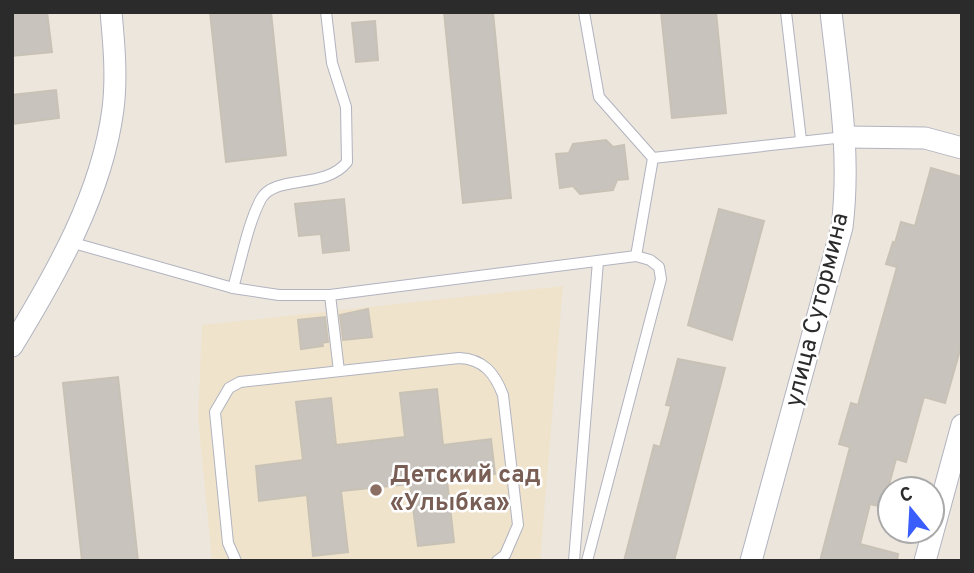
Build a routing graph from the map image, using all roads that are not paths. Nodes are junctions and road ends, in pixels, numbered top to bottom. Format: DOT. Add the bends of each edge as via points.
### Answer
graph roads {
  1 [pos="111,12"];
  2 [pos="326,12"];
  3 [pos="584,12"];
  4 [pos="786,12"];
  5 [pos="831,12"];
  6 [pos="845,137"];
  7 [pos="801,140"];
  8 [pos="962,148"];
  9 [pos="653,158"];
  10 [pos="71,242"];
  11 [pos="636,256"];
  12 [pos="598,261"];
  13 [pos="233,288"];
  14 [pos="330,295"];
  15 [pos="12,346"];
  16 [pos="339,371"];
  17 [pos="962,425"];
  18 [pos="236,561"];
  19 [pos="497,561"];
  20 [pos="574,561"];
  21 [pos="587,561"];
  22 [pos="751,561"];
  23 [pos="925,561"];
  1 -- 10 [label="street" via="113,110 89,197"];
  2 -- 13 [label="lane" via="332,63 346,107 347,162 329,177 274,188 261,198"];
  3 -- 9 [label="lane" via="599,97"];
  4 -- 7 [label="lane"];
  5 -- 6 [label="street, улица Сутормина"];
  6 -- 7 [label="lane"];
  6 -- 8 [label="street" via="925,138"];
  6 -- 22 [label="street, улица Сутормина" via="847,186 842,227"];
  7 -- 9 [label="lane"];
  9 -- 11 [label="lane"];
  10 -- 13 [label="lane"];
  10 -- 15 [label="street"];
  11 -- 12 [label="lane"];
  11 -- 21 [label="lane" via="659,267 662,279"];
  12 -- 14 [label="lane"];
  12 -- 20 [label="lane"];
  13 -- 14 [label="lane" via="279,295"];
  14 -- 16 [label="lane"];
  16 -- 18 [label="lane" via="240,382 229,388 218,404 215,412 228,543"];
  16 -- 19 [label="lane" via="459,358 469,359 495,376 503,395 518,525 505,555"];
  17 -- 23 [label="street"];
}
